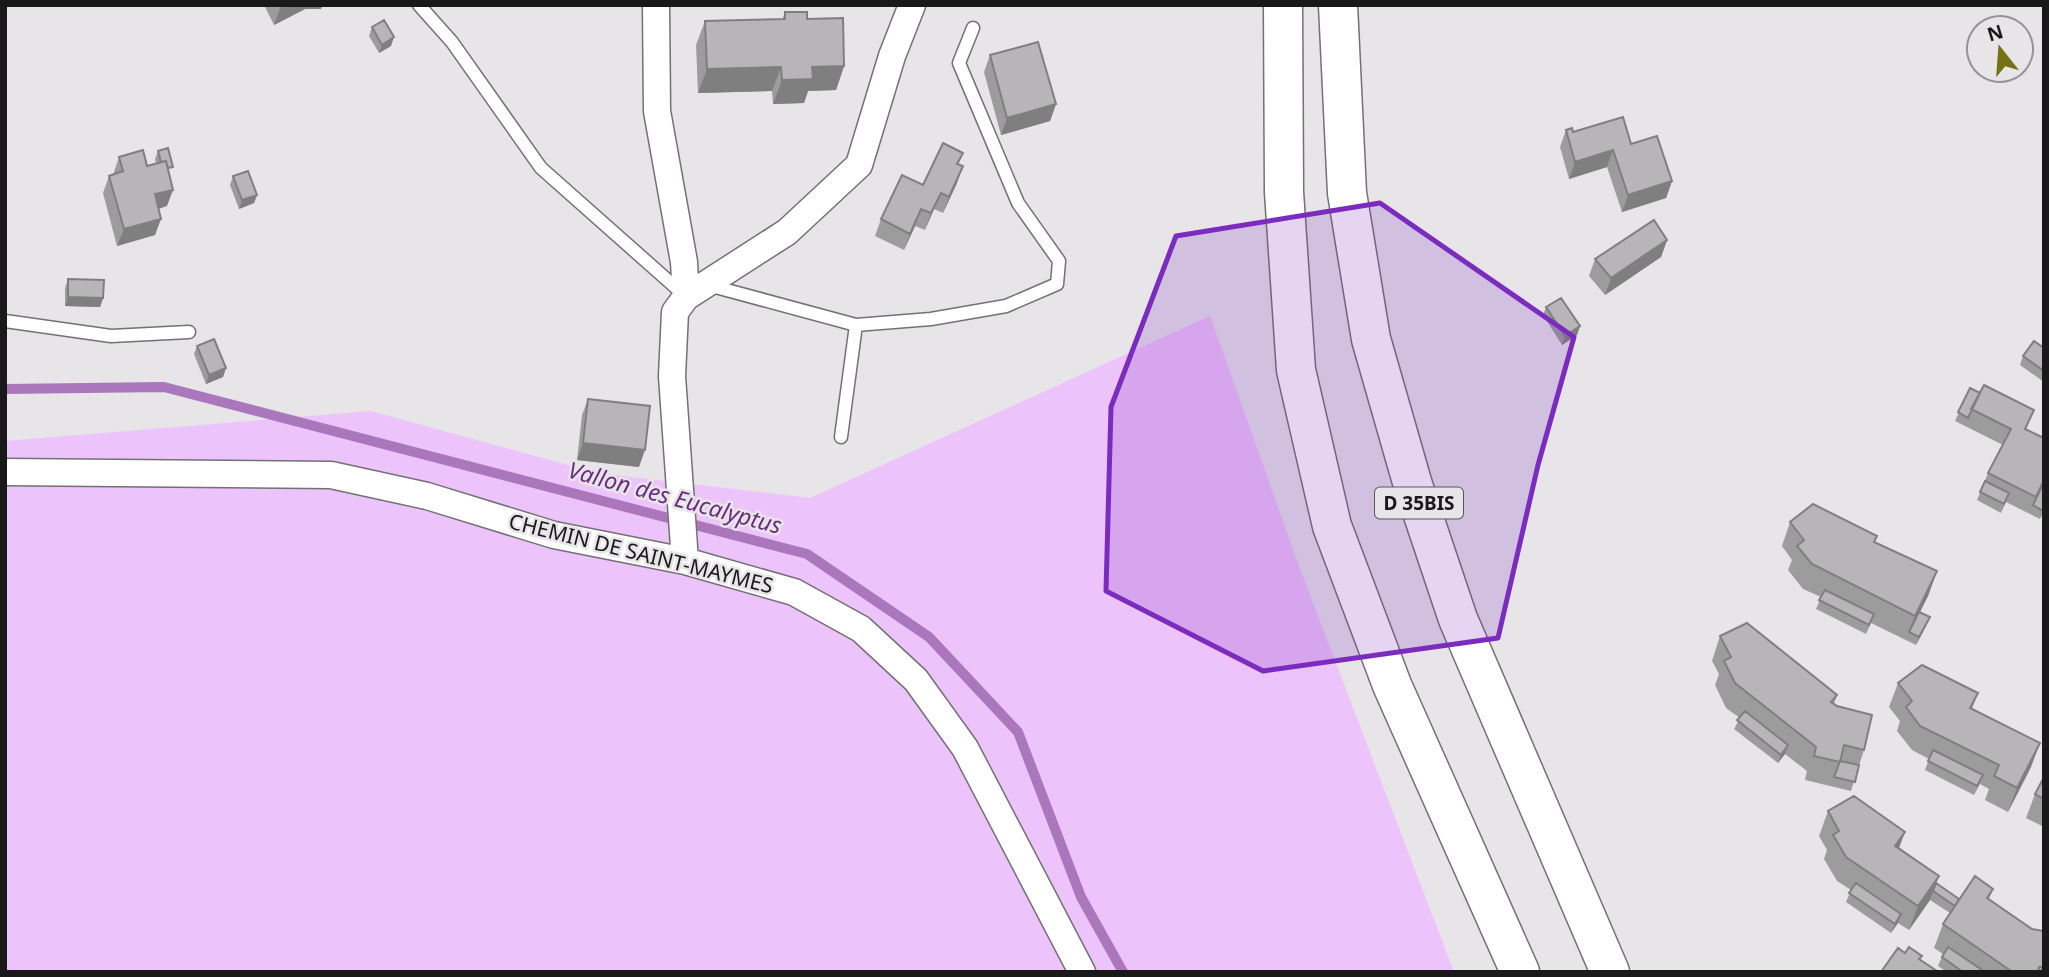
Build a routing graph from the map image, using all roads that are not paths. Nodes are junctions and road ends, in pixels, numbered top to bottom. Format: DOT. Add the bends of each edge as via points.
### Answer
graph roads {
  1 [pos="419,5"];
  2 [pos="656,5"];
  3 [pos="912,5"];
  4 [pos="1283,5"];
  5 [pos="1338,5"];
  6 [pos="973,28"];
  7 [pos="697,291"];
  8 [pos="5,321"];
  9 [pos="856,325"];
  10 [pos="190,332"];
  11 [pos="841,437"];
  12 [pos="5,471"];
  13 [pos="684,548"];
  14 [pos="1082,972"];
  15 [pos="1520,972"];
  16 [pos="1610,972"];
  1 -- 7 [label="lane" via="452,42 541,168"];
  2 -- 7 [label="street" via="657,111 684,262"];
  3 -- 7 [label="street" via="859,165 787,232"];
  4 -- 15 [label="main road" via="1284,192 1296,370 1332,526 1392,685"];
  5 -- 16 [label="main road, D 35BIS" via="1347,193 1371,339 1458,619"];
  6 -- 9 [label="lane" via="960,63 1018,203 1059,261 1057,284 1006,306"];
  7 -- 9 [label="lane"];
  7 -- 13 [label="street" via="675,312 672,376"];
  8 -- 10 [label="lane" via="111,336"];
  9 -- 11 [label="lane"];
  12 -- 13 [label="street, CHEMIN DE SAINT-MAYMES" via="331,475 428,496 554,535"];
  13 -- 14 [label="street, CHEMIN DE SAINT-MAYMES" via="794,592 861,629 916,680 965,748"];
}
